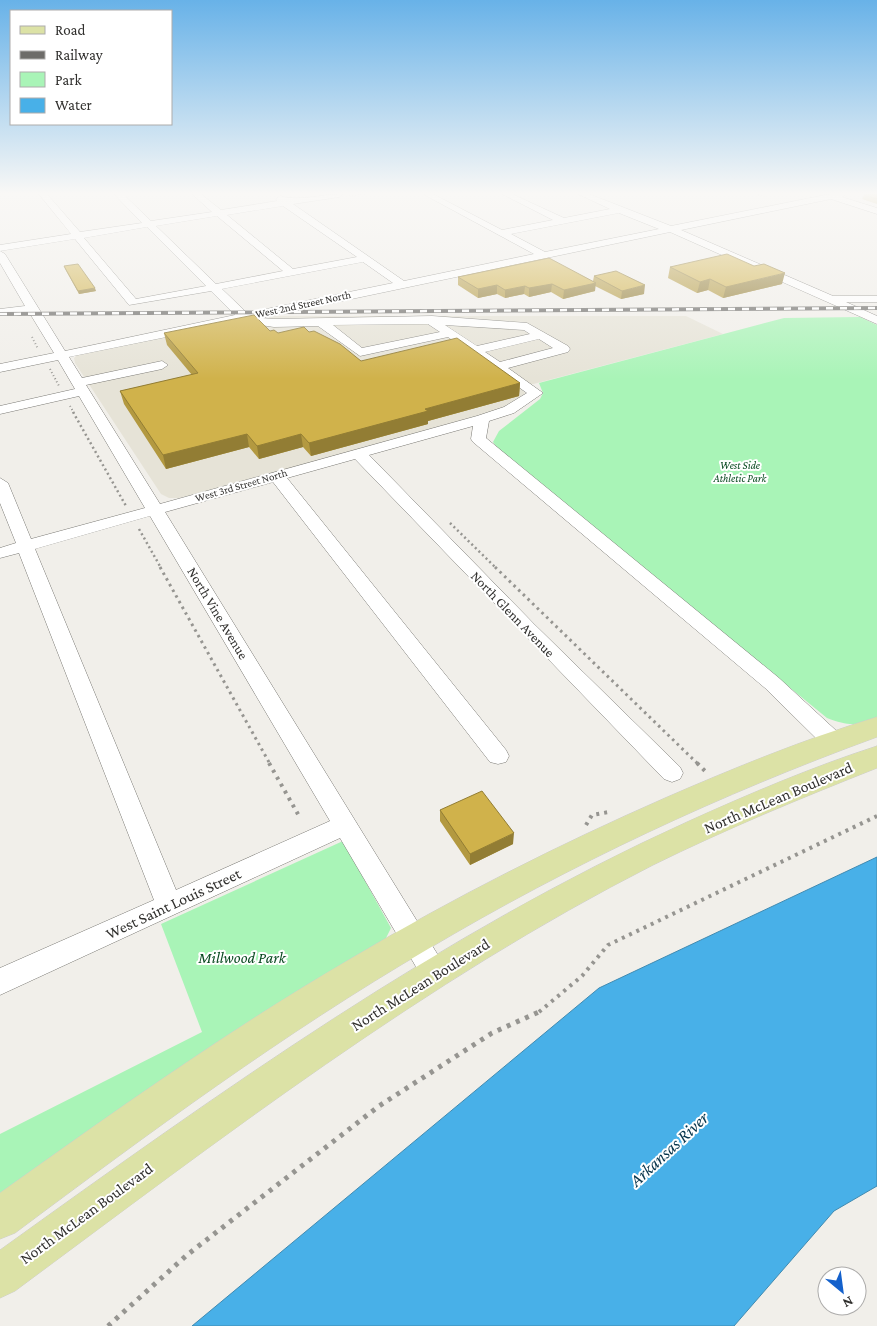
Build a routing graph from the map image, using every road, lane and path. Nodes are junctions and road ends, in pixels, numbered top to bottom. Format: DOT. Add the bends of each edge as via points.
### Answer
graph roads {
  1 [pos="1,256"];
  2 [pos="94,256"];
  3 [pos="181,256"];
  4 [pos="271,256"];
  5 [pos="361,256"];
  6 [pos="538,256"];
  7 [pos="731,256"];
  8 [pos="365,259"];
  9 [pos="292,273"];
  10 [pos="402,284"];
  11 [pos="214,288"];
  12 [pos="829,299"];
  13 [pos="877,299"];
  14 [pos="34,308"];
  15 [pos="0,312"];
  16 [pos="241,317"];
  17 [pos="877,320"];
  18 [pos="433,321"];
  19 [pos="322,324"];
  20 [pos="450,333"];
  21 [pos="382,334"];
  22 [pos="542,335"];
  23 [pos="364,337"];
  24 [pos="346,341"];
  25 [pos="476,350"];
  26 [pos="55,362"];
  27 [pos="162,365"];
  28 [pos="499,366"];
  29 [pos="0,368"];
  30 [pos="75,390"];
  31 [pos="0,410"];
  32 [pos="482,418"];
  33 [pos="356,452"];
  34 [pos="276,475"];
  35 [pos="0,483"];
  36 [pos="155,510"];
  37 [pos="132,516"];
  38 [pos="24,546"];
  39 [pos="0,553"];
  40 [pos="877,727"];
  41 [pos="834,742"];
  42 [pos="498,756"];
  43 [pos="877,757"];
  44 [pos="672,773"];
  45 [pos="299,816"];
  46 [pos="877,816"];
  47 [pos="346,825"];
  48 [pos="169,904"];
  49 [pos="414,939"];
  50 [pos="435,972"];
  51 [pos="0,982"];
  52 [pos="0,1218"];
  53 [pos="0,1276"];
  54 [pos="108,1326"];
  1 -- 14 [label="street, North Vine Avenue"];
  2 -- 11 [label="street" via="133,303"];
  3 -- 11 [label="street"];
  4 -- 9 [label="street"];
  5 -- 8 [label="street"];
  6 -- 10 [label="street, West 2nd Street North"];
  7 -- 12 [label="street"];
  8 -- 9 [label="street"];
  8 -- 10 [label="street"];
  9 -- 11 [label="street"];
  10 -- 16 [label="street, West 2nd Street North"];
  11 -- 16 [label="street"];
  12 -- 13 [label="street"];
  12 -- 17 [label="street"];
  14 -- 15 [label="street"];
  14 -- 26 [label="street, North Vine Avenue"];
  16 -- 19 [label="street" via="274,323"];
  16 -- 26 [label="street, West 2nd Street North"];
  18 -- 19 [label="street"];
  18 -- 20 [label="street"];
  18 -- 21 [label="street"];
  18 -- 22 [label="street" via="527,327"];
  19 -- 24 [label="street"];
  20 -- 24 [label="street" via="360,352"];
  20 -- 25 [label="street"];
  22 -- 25 [label="street"];
  22 -- 28 [label="street" via="564,349"];
  23 -- 24 [label="street"];
  25 -- 28 [label="street"];
  26 -- 29 [label="street, West 2nd Street North"];
  26 -- 30 [label="street, North Vine Avenue"];
  26 -- 30 [label="path"];
  27 -- 30 [label="street"];
  28 -- 32 [label="street, West 3rd Street North" via="536,393 509,410"];
  30 -- 31 [label="street"];
  30 -- 36 [label="street, North Vine Avenue"];
  30 -- 37 [label="path"];
  32 -- 33 [label="street, West 3rd Street North"];
  32 -- 41 [label="street" via="478,439 772,683"];
  33 -- 34 [label="street, West 3rd Street North"];
  33 -- 44 [label="street, North Glenn Avenue"];
  34 -- 36 [label="street, West 3rd Street North"];
  34 -- 42 [label="street"];
  35 -- 38 [label="street"];
  36 -- 37 [label="street, West 3rd Street North"];
  36 -- 47 [label="street, North Vine Avenue"];
  37 -- 38 [label="street, West 3rd Street North"];
  37 -- 45 [label="path"];
  38 -- 39 [label="street, West 3rd Street North"];
  38 -- 48 [label="street"];
  40 -- 41 [label="main road, North McLean Boulevard"];
  41 -- 49 [label="main road, North McLean Boulevard" via="757,771 634,825"];
  43 -- 50 [label="main road, North McLean Boulevard" via="738,812 623,866"];
  46 -- 54 [label="path" via="608,944 582,976 540,1012 492,1033 379,1106 187,1256"];
  47 -- 48 [label="street, West Saint Louis Street"];
  47 -- 49 [label="street, North Vine Avenue"];
  48 -- 51 [label="street, West Saint Louis Street"];
  49 -- 50 [label="street, North Vine Avenue"];
  49 -- 52 [label="main road, North McLean Boulevard" via="277,1024"];
  50 -- 53 [label="main road, North McLean Boulevard" via="229,1109"];
}
